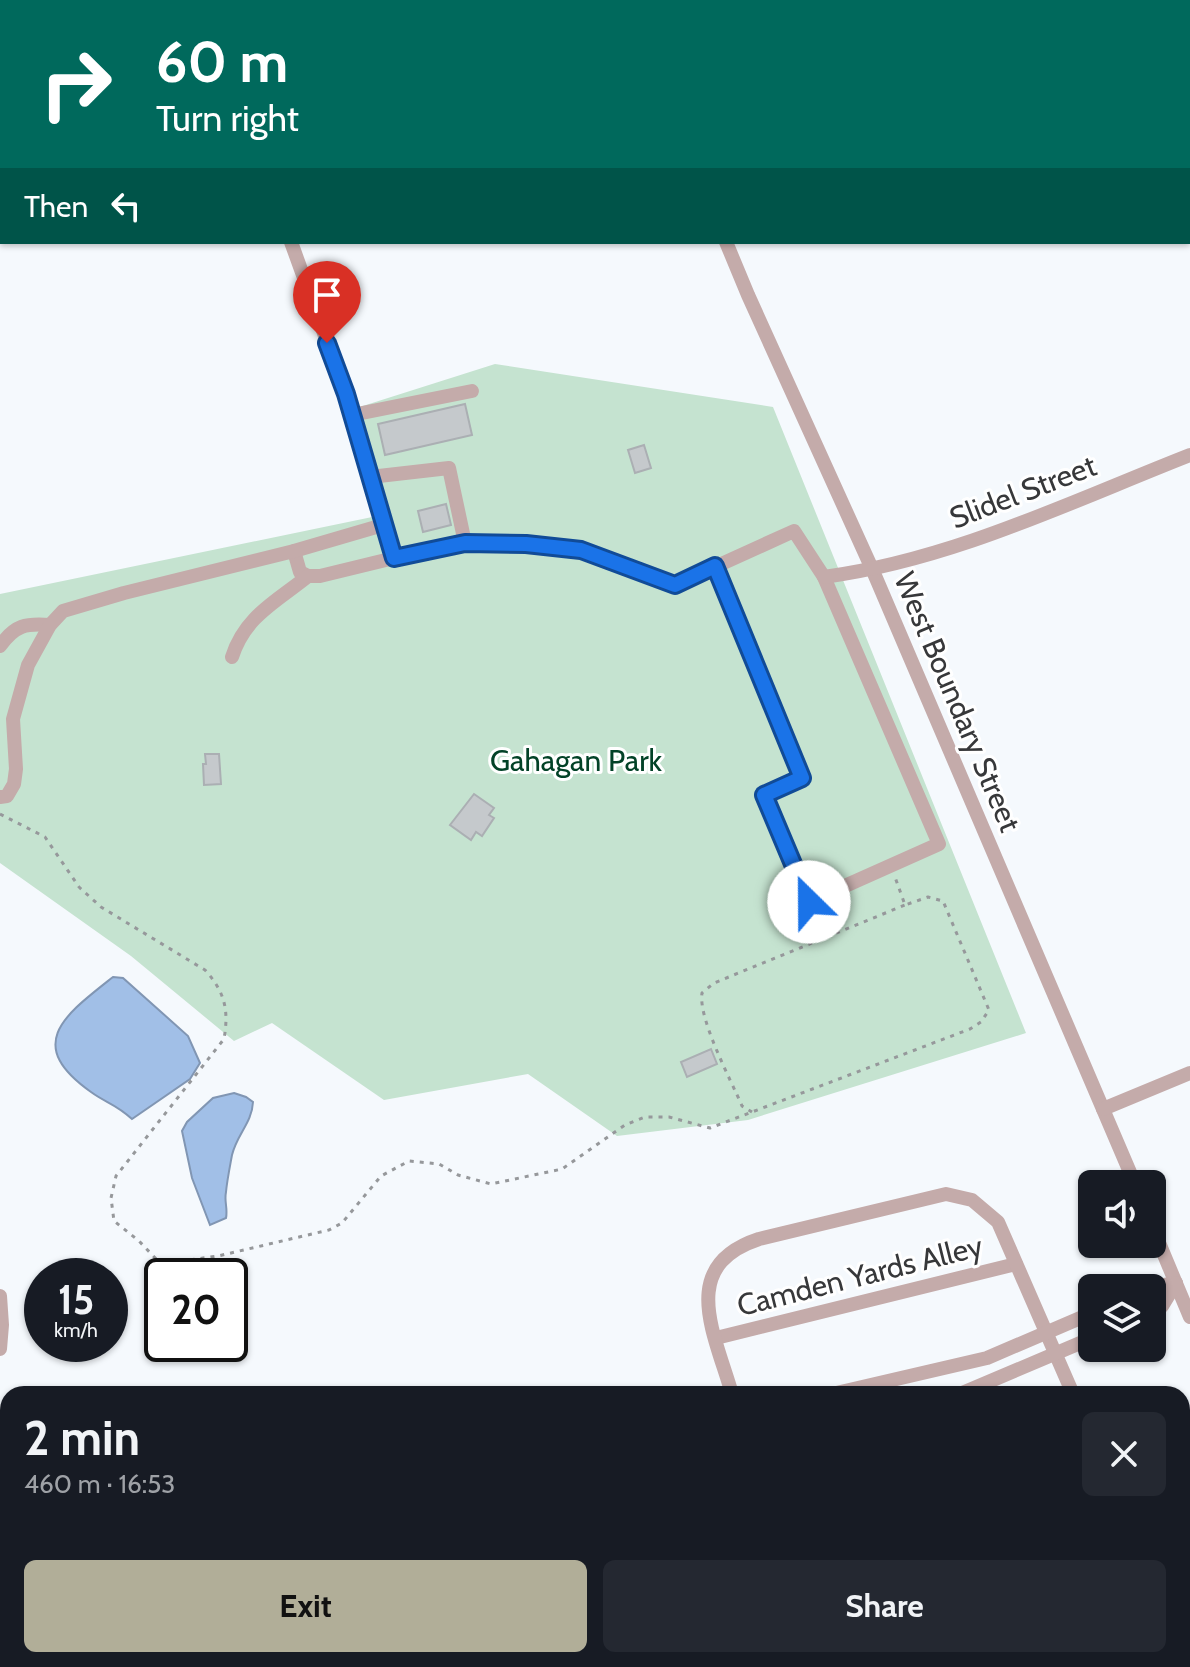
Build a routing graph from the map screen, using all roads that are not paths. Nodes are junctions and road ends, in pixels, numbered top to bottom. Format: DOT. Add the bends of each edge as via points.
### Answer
graph roads {
  1 [pos="292,244"];
  2 [pos="727,244"];
  3 [pos="472,391"];
  4 [pos="352,415"];
  5 [pos="1190,455"];
  6 [pos="370,477"];
  7 [pos="383,525"];
  8 [pos="465,543"];
  9 [pos="294,551"];
  10 [pos="394,558"];
  11 [pos="715,566"];
  12 [pos="873,571"];
  13 [pos="308,576"];
  14 [pos="824,577"];
  15 [pos="50,625"];
  16 [pos="0,646"];
  17 [pos="232,657"];
  18 [pos="0,797"];
  19 [pos="1190,1073"];
  20 [pos="1103,1109"];
  21 [pos="1129,1170"];
  22 [pos="1165,1258"];
  23 [pos="1016,1264"];
  24 [pos="1176,1283"];
  25 [pos="1166,1285"];
  26 [pos="0,1296"];
  27 [pos="1166,1299"];
  28 [pos="1190,1317"];
  29 [pos="1078,1319"];
  30 [pos="1046,1333"];
  31 [pos="716,1338"];
  32 [pos="1078,1344"];
  33 [pos="0,1349"];
  34 [pos="1055,1355"];
  35 [pos="730,1386"];
  36 [pos="887,1386"];
  37 [pos="979,1386"];
  38 [pos="1069,1386"];
  1 -- 4 [label="street"];
  2 -- 12 [label="street, West Boundary Street"];
  3 -- 4 [label="street"];
  4 -- 6 [label="street"];
  5 -- 12 [label="street, Slidel Street" via="958,547"];
  6 -- 7 [label="street"];
  6 -- 8 [label="street" via="449,468"];
  7 -- 9 [label="street"];
  7 -- 10 [label="street"];
  8 -- 10 [label="street"];
  8 -- 11 [label="street" via="581,550 675,585"];
  9 -- 13 [label="street" via="300,572"];
  9 -- 15 [label="street" via="109,597 63,611"];
  10 -- 13 [label="street"];
  11 -- 14 [label="street" via="794,531"];
  11 -- 14 [label="street" via="802,778 764,795 809,902 939,844"];
  12 -- 14 [label="street, Slidel Street"];
  12 -- 20 [label="street, West Boundary Street"];
  13 -- 17 [label="street" via="249,622"];
  15 -- 16 [label="street" via="28,623 9,633"];
  15 -- 18 [label="street" via="28,665 13,719 14,784 7,796"];
  19 -- 20 [label="street"];
  20 -- 21 [label="street, West Boundary Street"];
  22 -- 24 [label="street"];
  23 -- 30 [label="street"];
  23 -- 31 [label="street, Camden Yards Alley"];
  23 -- 31 [label="street" via="998,1222 972,1200 946,1194 773,1236 742,1245 716,1266 708,1309"];
  24 -- 25 [label="street"];
  24 -- 27 [label="street"];
  24 -- 28 [label="street"];
  26 -- 33 [label="street"];
  29 -- 30 [label="street"];
  30 -- 34 [label="street"];
  30 -- 36 [label="street" via="987,1358"];
  31 -- 35 [label="street"];
  32 -- 34 [label="street"];
  34 -- 37 [label="street"];
  34 -- 38 [label="street"];
}
